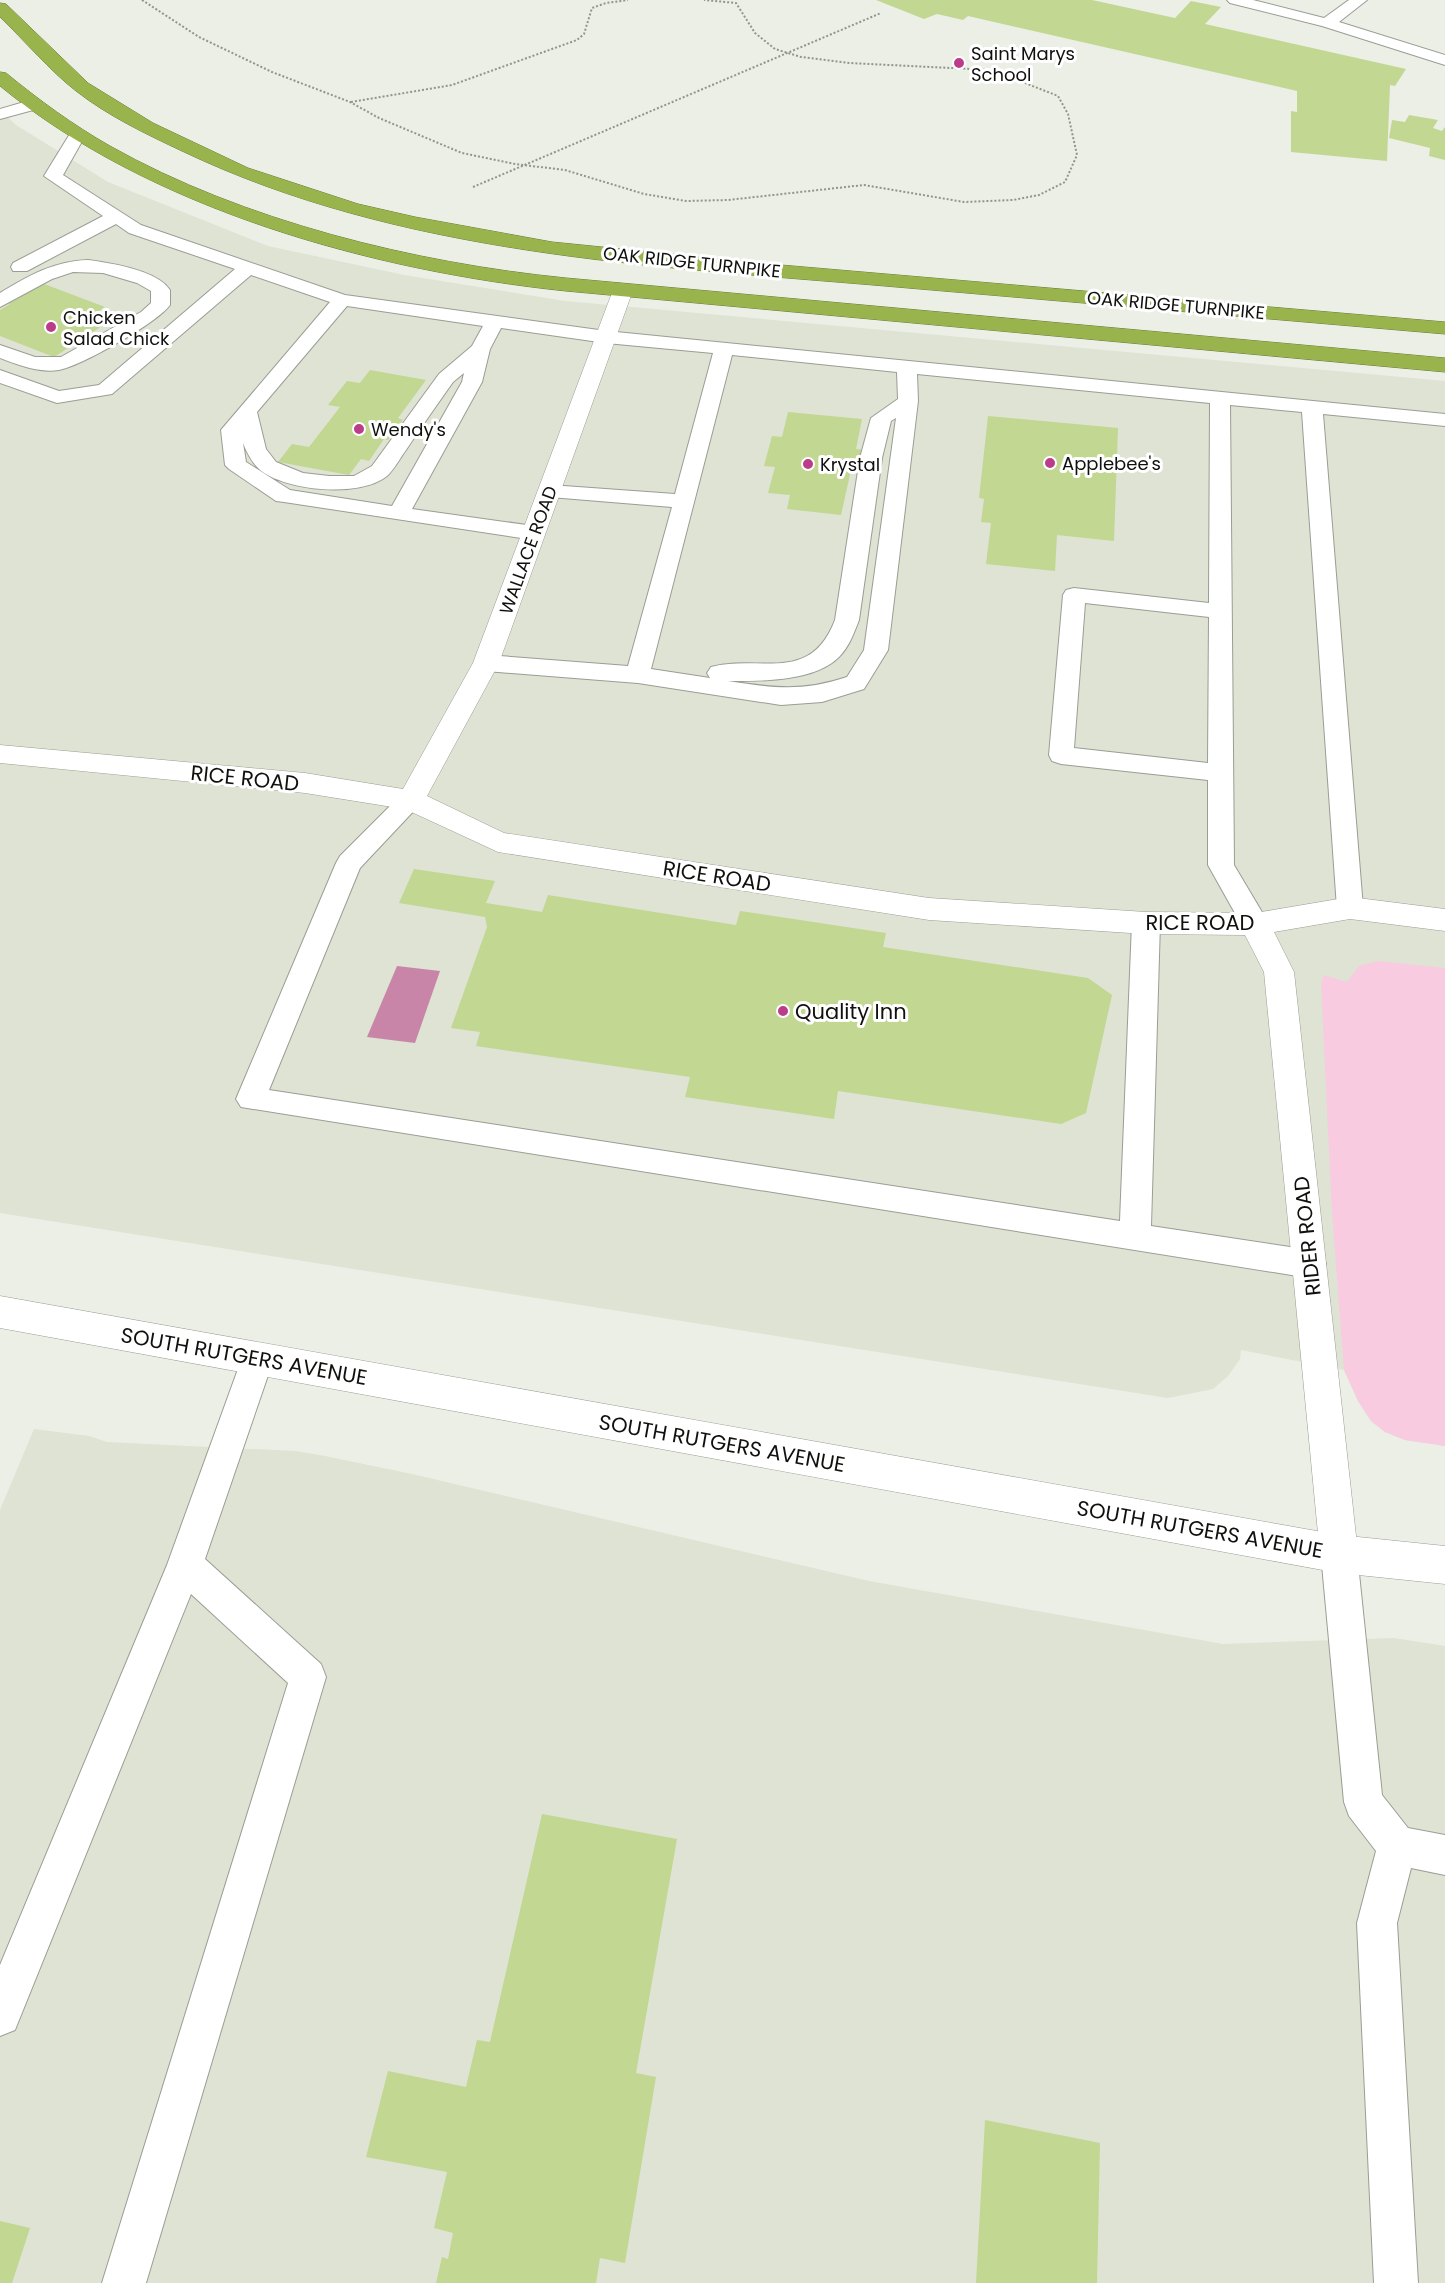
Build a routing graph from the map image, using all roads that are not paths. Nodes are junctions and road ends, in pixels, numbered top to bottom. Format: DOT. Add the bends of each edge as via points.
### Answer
graph roads {
  1 [pos="1235,0"];
  2 [pos="1359,0"];
  3 [pos="0,8"];
  4 [pos="1327,23"];
  5 [pos="1445,60"];
  6 [pos="0,77"];
  7 [pos="31,105"];
  8 [pos="0,114"];
  9 [pos="77,136"];
  10 [pos="116,217"];
  11 [pos="248,268"];
  12 [pos="0,278"];
  13 [pos="623,290"];
  14 [pos="342,300"];
  15 [pos="0,301"];
  16 [pos="495,321"];
  17 [pos="1445,328"];
  18 [pos="606,337"];
  19 [pos="480,349"];
  20 [pos="724,349"];
  21 [pos="0,351"];
  22 [pos="1445,365"];
  23 [pos="907,367"];
  24 [pos="0,376"];
  25 [pos="1220,398"];
  26 [pos="908,402"];
  27 [pos="1312,406"];
  28 [pos="247,411"];
  29 [pos="1445,420"];
  30 [pos="550,491"];
  31 [pos="684,501"];
  32 [pos="399,514"];
  33 [pos="534,533"];
  34 [pos="1220,611"];
  35 [pos="486,663"];
  36 [pos="638,675"];
  37 [pos="0,754"];
  38 [pos="1221,773"];
  39 [pos="411,800"];
  40 [pos="1350,908"];
  41 [pos="1445,920"];
  42 [pos="1146,923"];
  43 [pos="1255,924"];
  44 [pos="1136,1237"];
  45 [pos="1310,1264"];
  46 [pos="0,1312"];
  47 [pos="258,1359"];
  48 [pos="1339,1554"];
  49 [pos="184,1565"];
  50 [pos="1445,1565"];
  51 [pos="1397,1846"];
  52 [pos="1445,1855"];
  53 [pos="0,2015"];
  54 [pos="124,2283"];
  55 [pos="1396,2283"];
  1 -- 4 [label="lane"];
  2 -- 4 [label="lane"];
  3 -- 17 [label="highway, OAK RIDGE TURNPIKE" via="82,87 146,127 241,172 353,208 415,223 552,248"];
  4 -- 5 [label="lane"];
  6 -- 7 [label="highway, OAK RIDGE TURNPIKE"];
  7 -- 8 [label="lane"];
  7 -- 9 [label="highway, OAK RIDGE TURNPIKE"];
  9 -- 10 [label="lane" via="53,176"];
  9 -- 13 [label="highway, OAK RIDGE TURNPIKE" via="177,188 231,209 350,245 509,278"];
  10 -- 11 [label="lane" via="135,229"];
  10 -- 12 [label="lane"];
  11 -- 14 [label="lane"];
  11 -- 24 [label="lane" via="105,390 57,397"];
  13 -- 18 [label="street, WALLACE ROAD"];
  13 -- 22 [label="highway, OAK RIDGE TURNPIKE"];
  14 -- 16 [label="lane"];
  14 -- 28 [label="lane"];
  15 -- 21 [label="lane" via="49,274 77,264 103,266 154,283 161,290 160,305 148,315 67,362 41,365"];
  16 -- 18 [label="lane"];
  16 -- 19 [label="lane"];
  18 -- 20 [label="lane"];
  18 -- 30 [label="street, WALLACE ROAD"];
  19 -- 28 [label="lane" via="446,378 380,471 358,481 330,483 304,479 262,462"];
  19 -- 32 [label="lane" via="471,382"];
  20 -- 23 [label="lane"];
  20 -- 31 [label="lane"];
  23 -- 25 [label="lane"];
  23 -- 26 [label="lane"];
  25 -- 27 [label="lane"];
  25 -- 34 [label="lane"];
  26 -- 36 [label="lane" via="881,418 871,458 847,620 839,640 826,655 802,666 773,672"];
  26 -- 36 [label="lane" via="876,651 856,683 822,694 781,697"];
  27 -- 29 [label="lane"];
  27 -- 40 [label="lane"];
  28 -- 32 [label="lane" via="231,430 236,465 284,496"];
  30 -- 31 [label="lane"];
  30 -- 33 [label="street, WALLACE ROAD"];
  31 -- 36 [label="lane"];
  32 -- 33 [label="lane"];
  33 -- 35 [label="street, WALLACE ROAD"];
  34 -- 38 [label="lane"];
  34 -- 38 [label="lane" via="1074,595 1061,755"];
  35 -- 36 [label="lane"];
  35 -- 39 [label="street, WALLACE ROAD"];
  37 -- 39 [label="street, RICE ROAD" via="305,783"];
  38 -- 43 [label="lane" via="1221,865"];
  39 -- 42 [label="street, RICE ROAD" via="498,842 929,909"];
  39 -- 44 [label="lane" via="349,862 251,1100"];
  40 -- 41 [label="street, RICE ROAD"];
  40 -- 43 [label="street, RICE ROAD"];
  42 -- 43 [label="street, RICE ROAD"];
  42 -- 44 [label="lane"];
  43 -- 45 [label="street, RIDER ROAD" via="1279,972"];
  44 -- 45 [label="lane"];
  45 -- 48 [label="street, RIDER ROAD"];
  46 -- 47 [label="street, SOUTH RUTGERS AVENUE"];
  47 -- 48 [label="street, SOUTH RUTGERS AVENUE"];
  47 -- 49 [label="lane"];
  48 -- 50 [label="street, SOUTH RUTGERS AVENUE"];
  48 -- 51 [label="lane" via="1363,1802"];
  49 -- 53 [label="lane"];
  49 -- 54 [label="lane" via="308,1677"];
  51 -- 52 [label="lane"];
  51 -- 55 [label="lane" via="1377,1923"];
}
